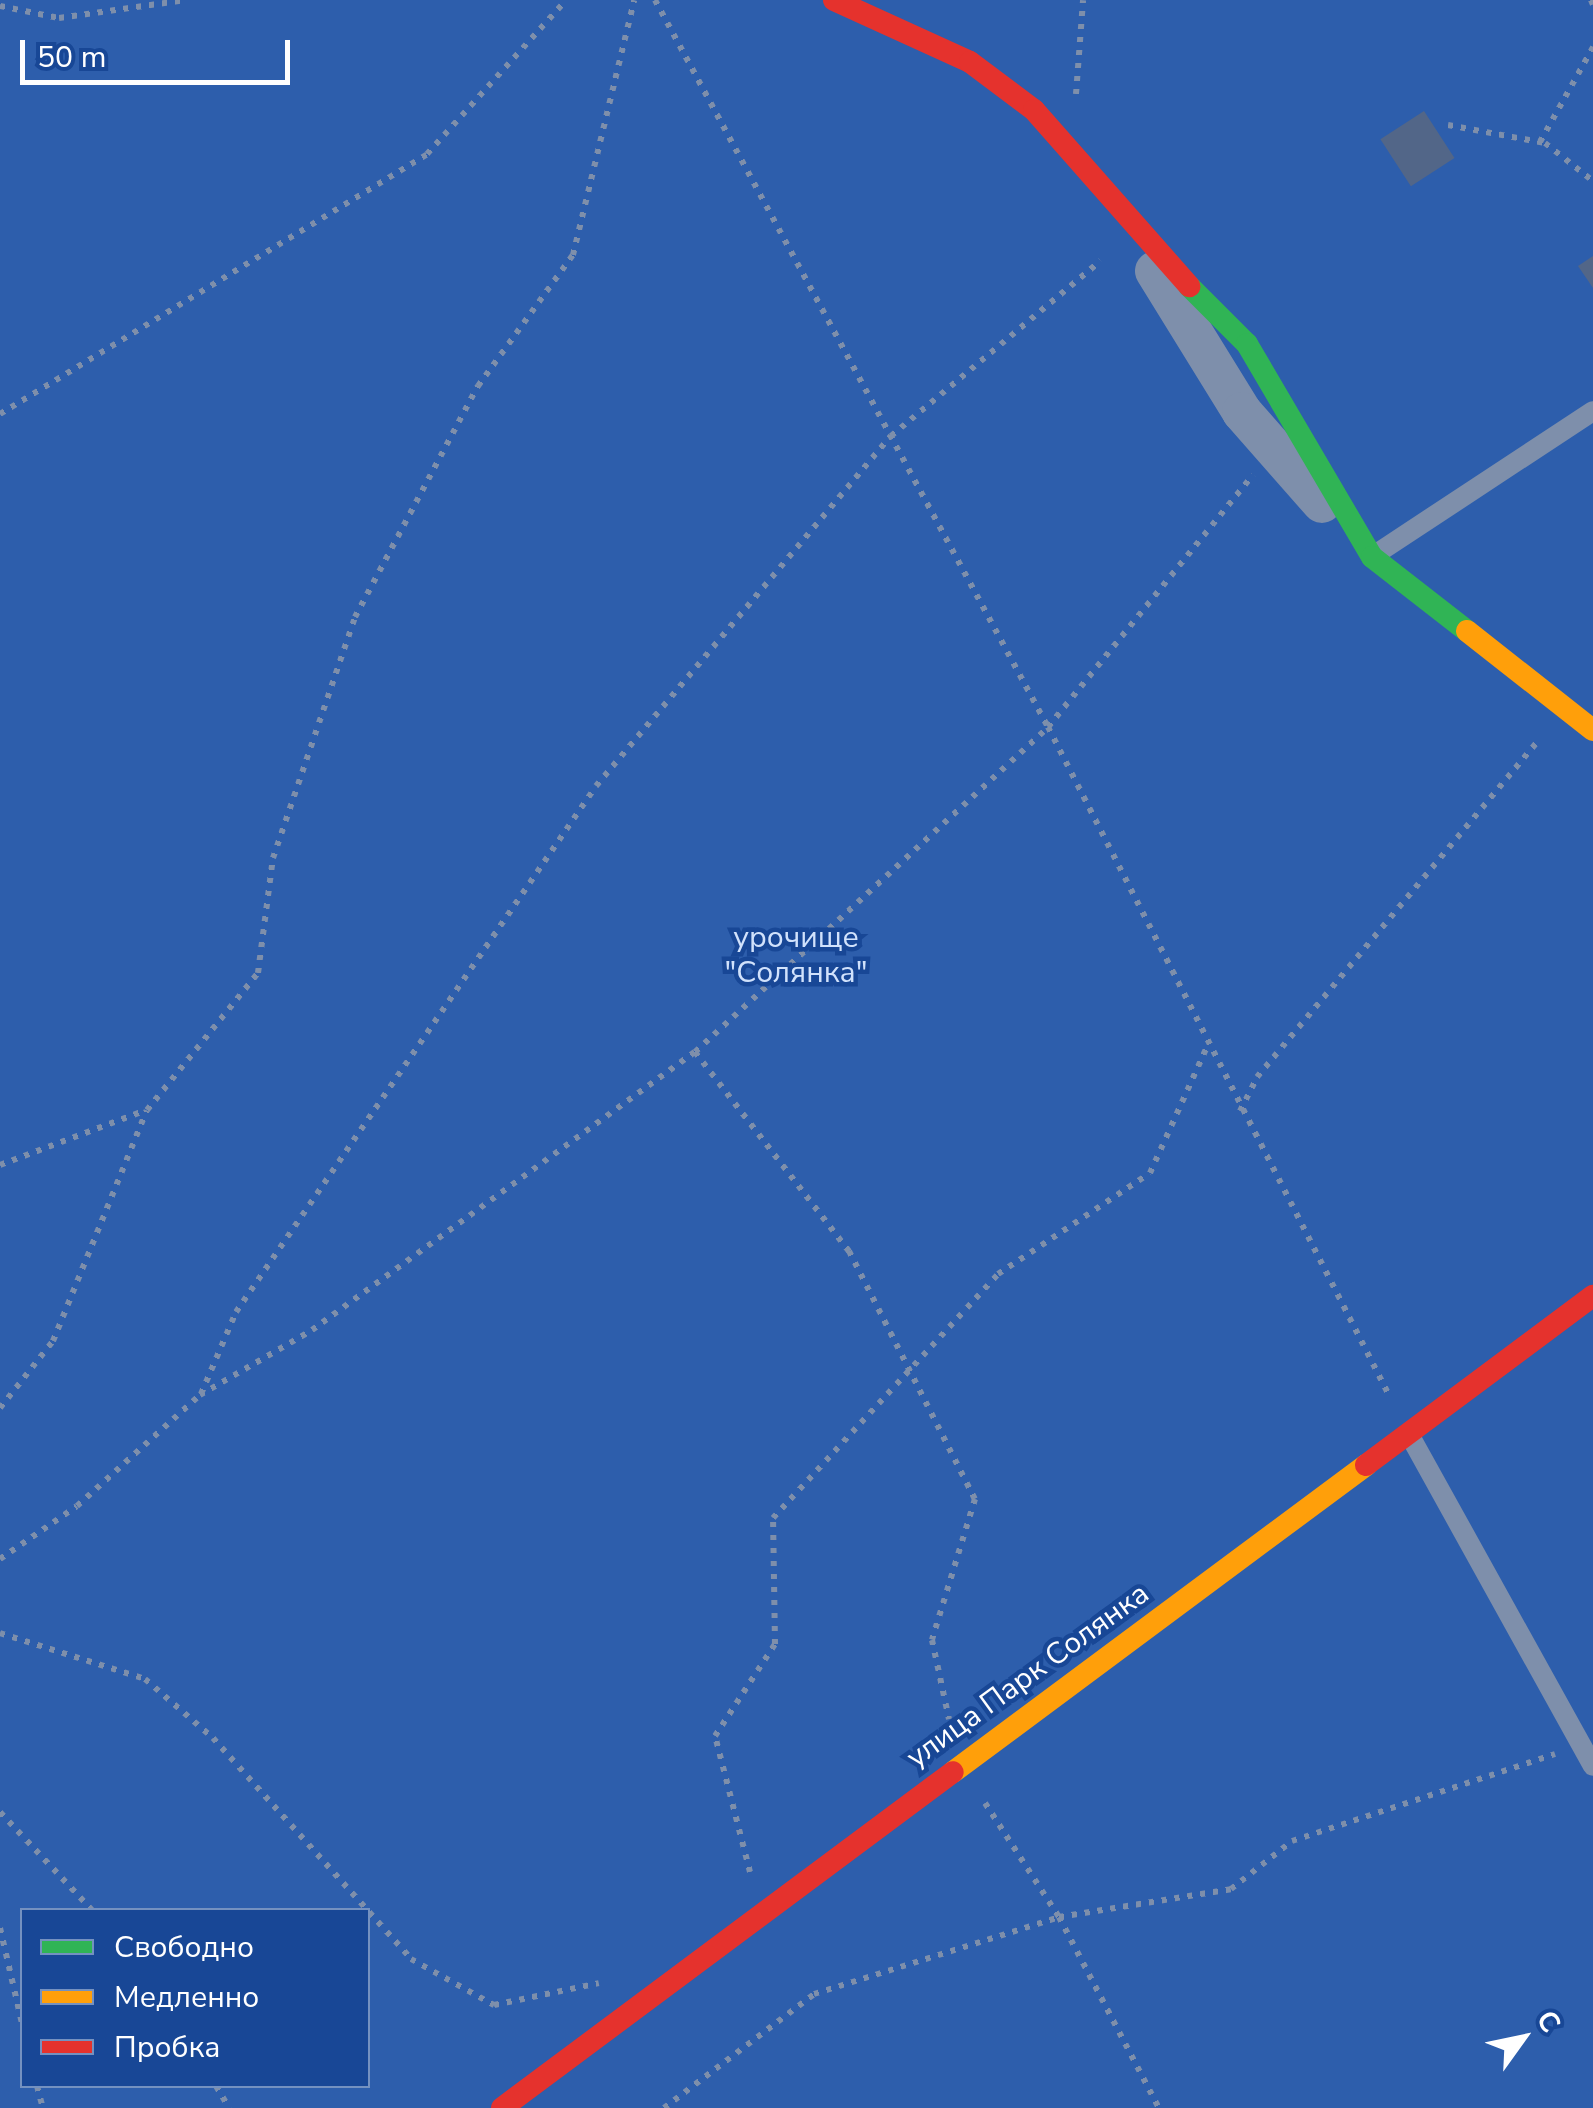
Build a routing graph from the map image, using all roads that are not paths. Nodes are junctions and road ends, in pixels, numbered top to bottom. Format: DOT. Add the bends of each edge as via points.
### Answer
graph roads {
  1 [pos="834,0"];
  2 [pos="1134,232"];
  3 [pos="1593,411"];
  4 [pos="1362,544"];
  5 [pos="1593,730"];
  6 [pos="1593,1296"];
  7 [pos="1409,1434"];
  8 [pos="1593,1766"];
  9 [pos="502,2108"];
  1 -- 2 [label="street" via="970,62 1034,110"];
  2 -- 4 [label="street" via="1195,344 1273,451"];
  2 -- 4 [label="street" via="1247,344 1310,439"];
  3 -- 4 [label="lane"];
  4 -- 5 [label="street" via="1562,712"];
  6 -- 7 [label="street, улица Парк Солянка"];
  7 -- 8 [label="lane"];
  7 -- 9 [label="street, улица Парк Солянка"];
}
